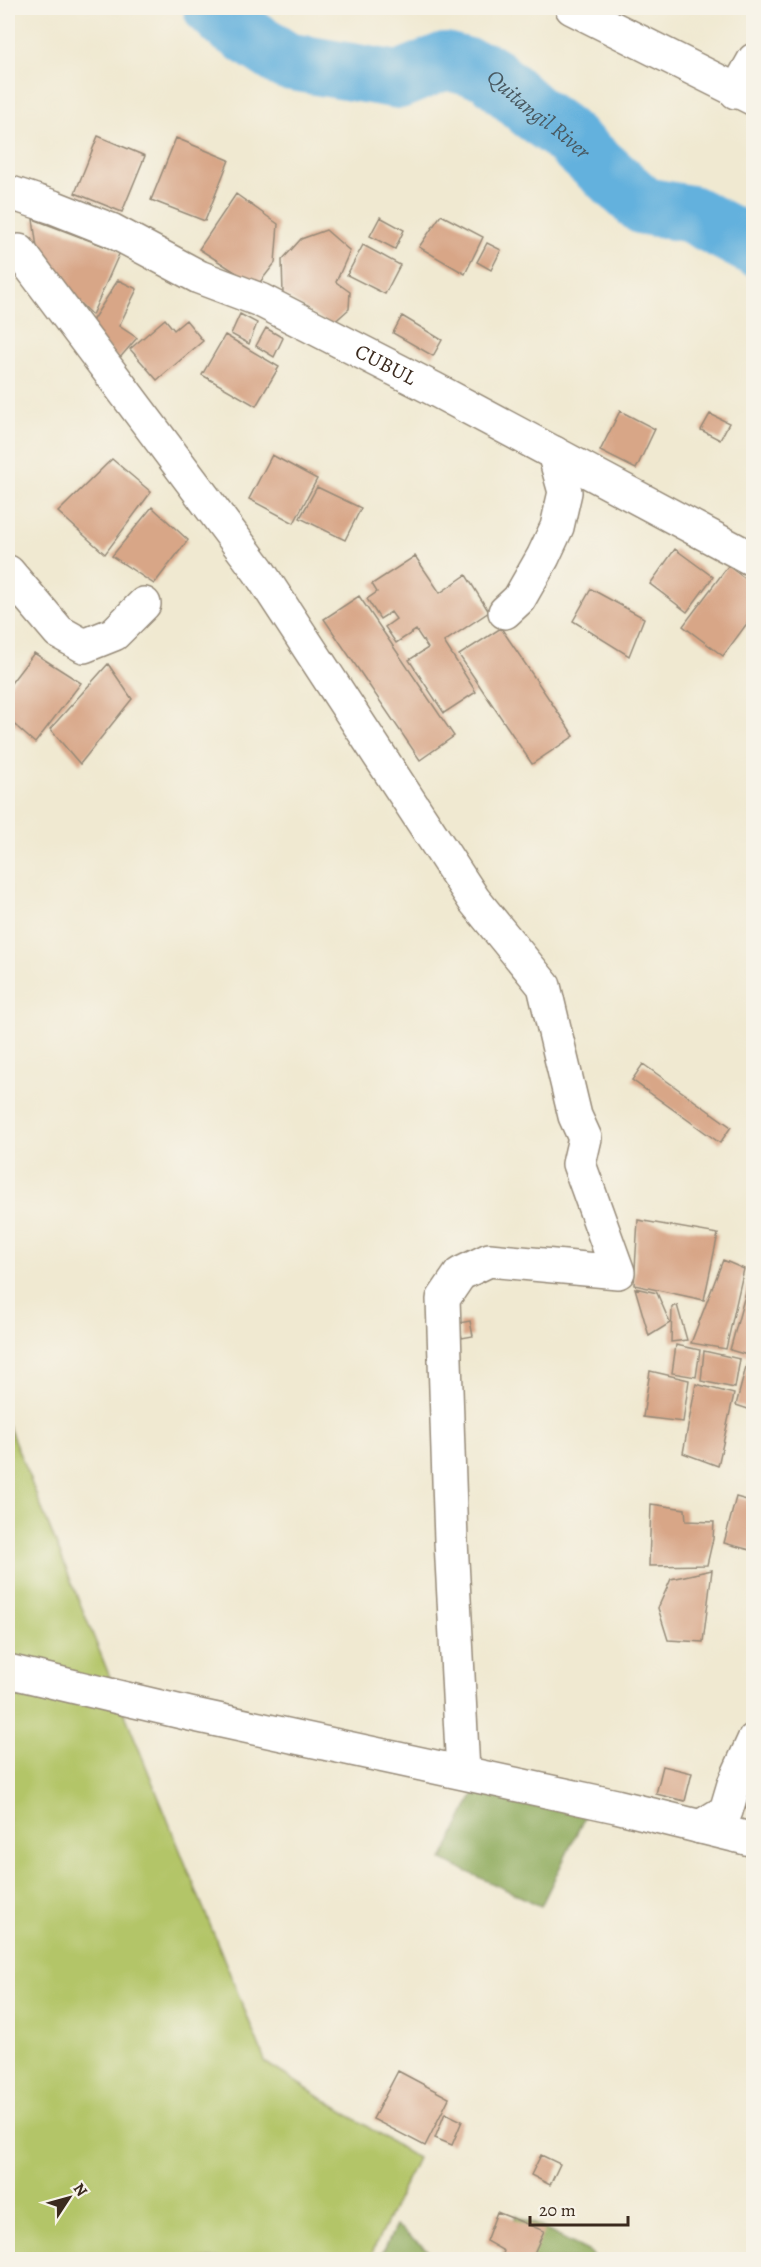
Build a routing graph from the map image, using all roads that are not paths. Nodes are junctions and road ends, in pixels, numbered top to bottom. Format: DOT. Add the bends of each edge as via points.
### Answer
graph roads {
  1 [pos="572,8"];
  2 [pos="753,60"];
  3 [pos="745,95"];
  4 [pos="8,192"];
  5 [pos="11,250"];
  6 [pos="554,453"];
  7 [pos="753,560"];
  8 [pos="8,572"];
  9 [pos="144,604"];
  10 [pos="506,612"];
  11 [pos="8,1671"];
  12 [pos="753,1740"];
  13 [pos="463,1772"];
  14 [pos="700,1827"];
  15 [pos="753,1840"];
  1 -- 3 [label="street"];
  2 -- 3 [label="street"];
  4 -- 6 [label="street, CUBUL" via="111,230 199,277 260,300"];
  5 -- 13 [label="street" via="258,570 474,900 544,986 575,1116 585,1138 579,1164 618,1272 489,1260 460,1274 443,1299"];
  6 -- 7 [label="street, CUBUL"];
  6 -- 10 [label="street" via="565,492 557,527 519,599"];
  8 -- 9 [label="street" via="59,632 84,646 114,634"];
  11 -- 13 [label="street"];
  12 -- 14 [label="street" via="726,1811"];
  13 -- 14 [label="street"];
  14 -- 15 [label="street"];
}
